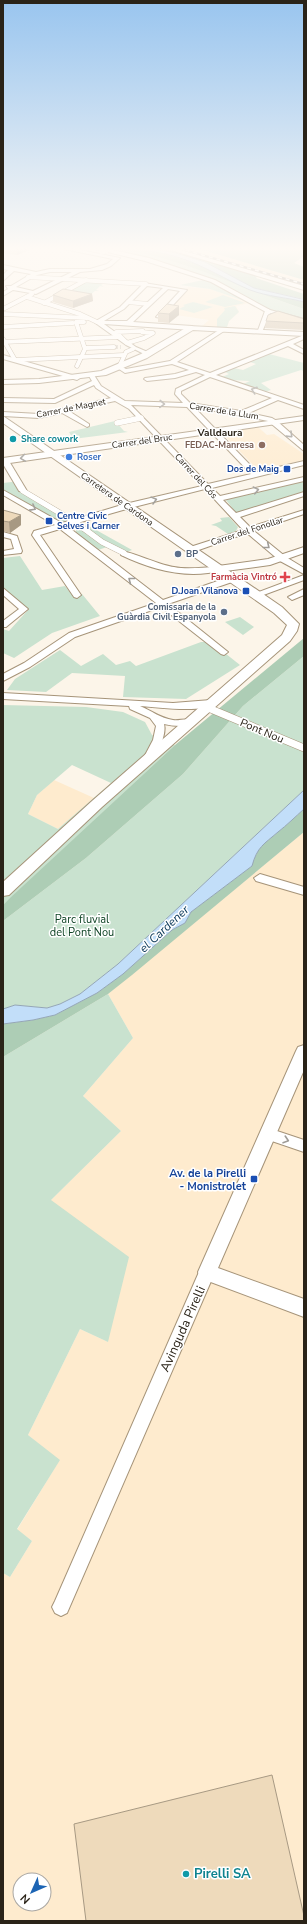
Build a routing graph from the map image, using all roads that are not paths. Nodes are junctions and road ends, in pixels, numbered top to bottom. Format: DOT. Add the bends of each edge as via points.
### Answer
graph roads {
  1 [pos="90,338"];
  2 [pos="120,338"];
  3 [pos="121,338"];
  4 [pos="144,338"];
  5 [pos="175,338"];
  6 [pos="210,338"];
  7 [pos="299,338"];
  8 [pos="82,339"];
  9 [pos="147,340"];
  10 [pos="4,341"];
  11 [pos="287,344"];
  12 [pos="114,347"];
  13 [pos="121,347"];
  14 [pos="130,347"];
  15 [pos="86,348"];
  16 [pos="9,350"];
  17 [pos="3,352"];
  18 [pos="304,352"];
  19 [pos="148,354"];
  20 [pos="124,355"];
  21 [pos="84,356"];
  22 [pos="3,357"];
  23 [pos="15,360"];
  24 [pos="172,362"];
  25 [pos="77,366"];
  26 [pos="122,369"];
  27 [pos="196,370"];
  28 [pos="210,374"];
  29 [pos="77,378"];
  30 [pos="132,378"];
  31 [pos="94,379"];
  32 [pos="147,379"];
  33 [pos="3,382"];
  34 [pos="277,398"];
  35 [pos="115,399"];
  36 [pos="3,400"];
  37 [pos="123,403"];
  38 [pos="189,405"];
  39 [pos="304,407"];
  40 [pos="64,411"];
  41 [pos="3,414"];
  42 [pos="241,414"];
  43 [pos="141,418"];
  44 [pos="304,418"];
  45 [pos="3,419"];
  46 [pos="275,422"];
  47 [pos="117,423"];
  48 [pos="86,426"];
  49 [pos="213,431"];
  50 [pos="161,439"];
  51 [pos="304,449"];
  52 [pos="54,454"];
  53 [pos="4,461"];
  54 [pos="304,463"];
  55 [pos="255,474"];
  56 [pos="304,479"];
  57 [pos="205,486"];
  58 [pos="22,491"];
  59 [pos="3,492"];
  60 [pos="304,494"];
  61 [pos="218,499"];
  62 [pos="128,506"];
  63 [pos="304,512"];
  64 [pos="234,516"];
  65 [pos="75,522"];
  66 [pos="62,526"];
  67 [pos="248,530"];
  68 [pos="3,534"];
  69 [pos="190,550"];
  70 [pos="304,550"];
  71 [pos="3,553"];
  72 [pos="124,553"];
  73 [pos="283,559"];
  74 [pos="270,562"];
  75 [pos="215,567"];
  76 [pos="304,572"];
  77 [pos="304,576"];
  78 [pos="232,579"];
  79 [pos="3,591"];
  80 [pos="304,592"];
  81 [pos="78,595"];
  82 [pos="255,595"];
  83 [pos="292,597"];
  84 [pos="162,604"];
  85 [pos="5,624"];
  86 [pos="224,652"];
  87 [pos="3,678"];
  88 [pos="3,696"];
  89 [pos="112,702"];
  90 [pos="208,705"];
  91 [pos="173,707"];
  92 [pos="159,720"];
  93 [pos="190,722"];
  94 [pos="304,748"];
  95 [pos="147,760"];
  96 [pos="260,878"];
  97 [pos="3,891"];
  98 [pos="304,891"];
  99 [pos="304,1051"];
  100 [pos="268,1134"];
  101 [pos="304,1146"];
  102 [pos="207,1272"];
  103 [pos="304,1308"];
  104 [pos="61,1607"];
  1 -- 8 [label="street"];
  2 -- 14 [label="street"];
  3 -- 4 [label="street" via="127,343"];
  5 -- 19 [label="street"];
  6 -- 24 [label="street"];
  7 -- 11 [label="street"];
  8 -- 10 [label="street"];
  8 -- 15 [label="street"];
  9 -- 14 [label="street"];
  10 -- 16 [label="street"];
  11 -- 18 [label="street"];
  11 -- 28 [label="street"];
  12 -- 15 [label="street"];
  13 -- 14 [label="street"];
  14 -- 19 [label="street"];
  14 -- 20 [label="street"];
  15 -- 21 [label="street"];
  16 -- 17 [label="street"];
  16 -- 23 [label="street"];
  19 -- 26 [label="street"];
  20 -- 21 [label="street"];
  20 -- 26 [label="street"];
  21 -- 23 [label="street"];
  21 -- 25 [label="street"];
  22 -- 23 [label="street"];
  23 -- 29 [label="street"];
  24 -- 26 [label="street"];
  24 -- 27 [label="street"];
  26 -- 30 [label="street"];
  26 -- 31 [label="street"];
  27 -- 28 [label="street"];
  27 -- 32 [label="street" via="175,376"];
  34 -- 28 [label="street, one-way"];
  28 -- 38 [label="street" via="179,389 177,392"];
  29 -- 31 [label="street"];
  29 -- 33 [label="street"];
  31 -- 35 [label="street, Carrer del Cós" via="98,387"];
  31 -- 36 [label="street" via="55,402"];
  34 -- 39 [label="street"];
  34 -- 42 [label="street"];
  35 -- 37 [label="street, Carrer del Cós"];
  35 -- 40 [label="street, Carrer de Magnet"];
  37 -- 38 [label="street, Carrer de la Llum, one-way"];
  37 -- 43 [label="street, Carrer del Cós"];
  38 -- 42 [label="street, Carrer de la Llum"];
  38 -- 49 [label="street"];
  40 -- 41 [label="street, Carrer de Magnet" via="40,416"];
  40 -- 48 [label="street"];
  42 -- 46 [label="street, Carrer de la Llum"];
  43 -- 47 [label="street"];
  43 -- 50 [label="street, Carrer del Cós"];
  44 -- 46 [label="street, Carrer del Bruc"];
  45 -- 52 [label="main road, Carretera de Cardona"];
  46 -- 49 [label="street, Carrer del Bruc"];
  46 -- 51 [label="street, one-way"];
  49 -- 50 [label="street, Carrer del Bruc"];
  49 -- 55 [label="street"];
  50 -- 52 [label="street, Carrer del Bruc"];
  50 -- 57 [label="street, Carrer del Cós"];
  52 -- 53 [label="street, Carrer del Bruc, one-way"];
  52 -- 62 [label="main road, Carretera de Cardona"];
  53 -- 58 [label="street"];
  54 -- 55 [label="street"];
  55 -- 57 [label="street"];
  61 -- 56 [label="street, one-way"];
  57 -- 61 [label="street, Carrer del Cós"];
  62 -- 57 [label="street, one-way"];
  58 -- 65 [label="street"];
  59 -- 66 [label="street, one-way"];
  60 -- 64 [label="street"];
  61 -- 64 [label="street, Carrer del Cós"];
  62 -- 65 [label="street"];
  62 -- 69 [label="main road, Carretera de Cardona"];
  63 -- 67 [label="street, Carrer del Fonollar"];
  64 -- 67 [label="street, Carrer del Cós"];
  65 -- 66 [label="street"];
  65 -- 72 [label="street" via="102,542"];
  66 -- 81 [label="street" via="36,535"];
  84 -- 66 [label="street, one-way"];
  67 -- 69 [label="street, Carrer del Fonollar"];
  67 -- 73 [label="street, Carrer del Cós, one-way"];
  68 -- 71 [label="street" via="14,538 18,551"];
  69 -- 75 [label="main road, Carretera de Cardona"];
  70 -- 73 [label="street"];
  72 -- 75 [label="street" via="163,569 198,571"];
  73 -- 74 [label="street"];
  73 -- 76 [label="street, Carrer del Cós"];
  74 -- 75 [label="street"];
  74 -- 78 [label="street"];
  75 -- 78 [label="main road, Carretera de Cardona"];
  77 -- 82 [label="street"];
  78 -- 82 [label="main road, Carretera de Cardona"];
  78 -- 84 [label="street"];
  79 -- 85 [label="street" via="24,610"];
  80 -- 83 [label="street"];
  82 -- 90 [label="main road, Carretera de Cardona" via="287,618 293,624 291,631"];
  84 -- 86 [label="street"];
  84 -- 87 [label="street" via="72,635"];
  88 -- 89 [label="street"];
  89 -- 91 [label="street"];
  89 -- 92 [label="street" via="145,711"];
  90 -- 91 [label="street"];
  90 -- 93 [label="main road"];
  90 -- 94 [label="street, Pont Nou" via="220,713"];
  91 -- 93 [label="street" via="185,714"];
  92 -- 93 [label="street" via="174,723"];
  92 -- 95 [label="street" via="161,734"];
  93 -- 95 [label="main road"];
  95 -- 97 [label="main road"];
  96 -- 98 [label="street"];
  99 -- 100 [label="street, Avinguda Pirelli"];
  100 -- 101 [label="street, one-way"];
  100 -- 102 [label="street, Avinguda Pirelli"];
  102 -- 103 [label="street"];
  102 -- 104 [label="street, Avinguda Pirelli"];
}
